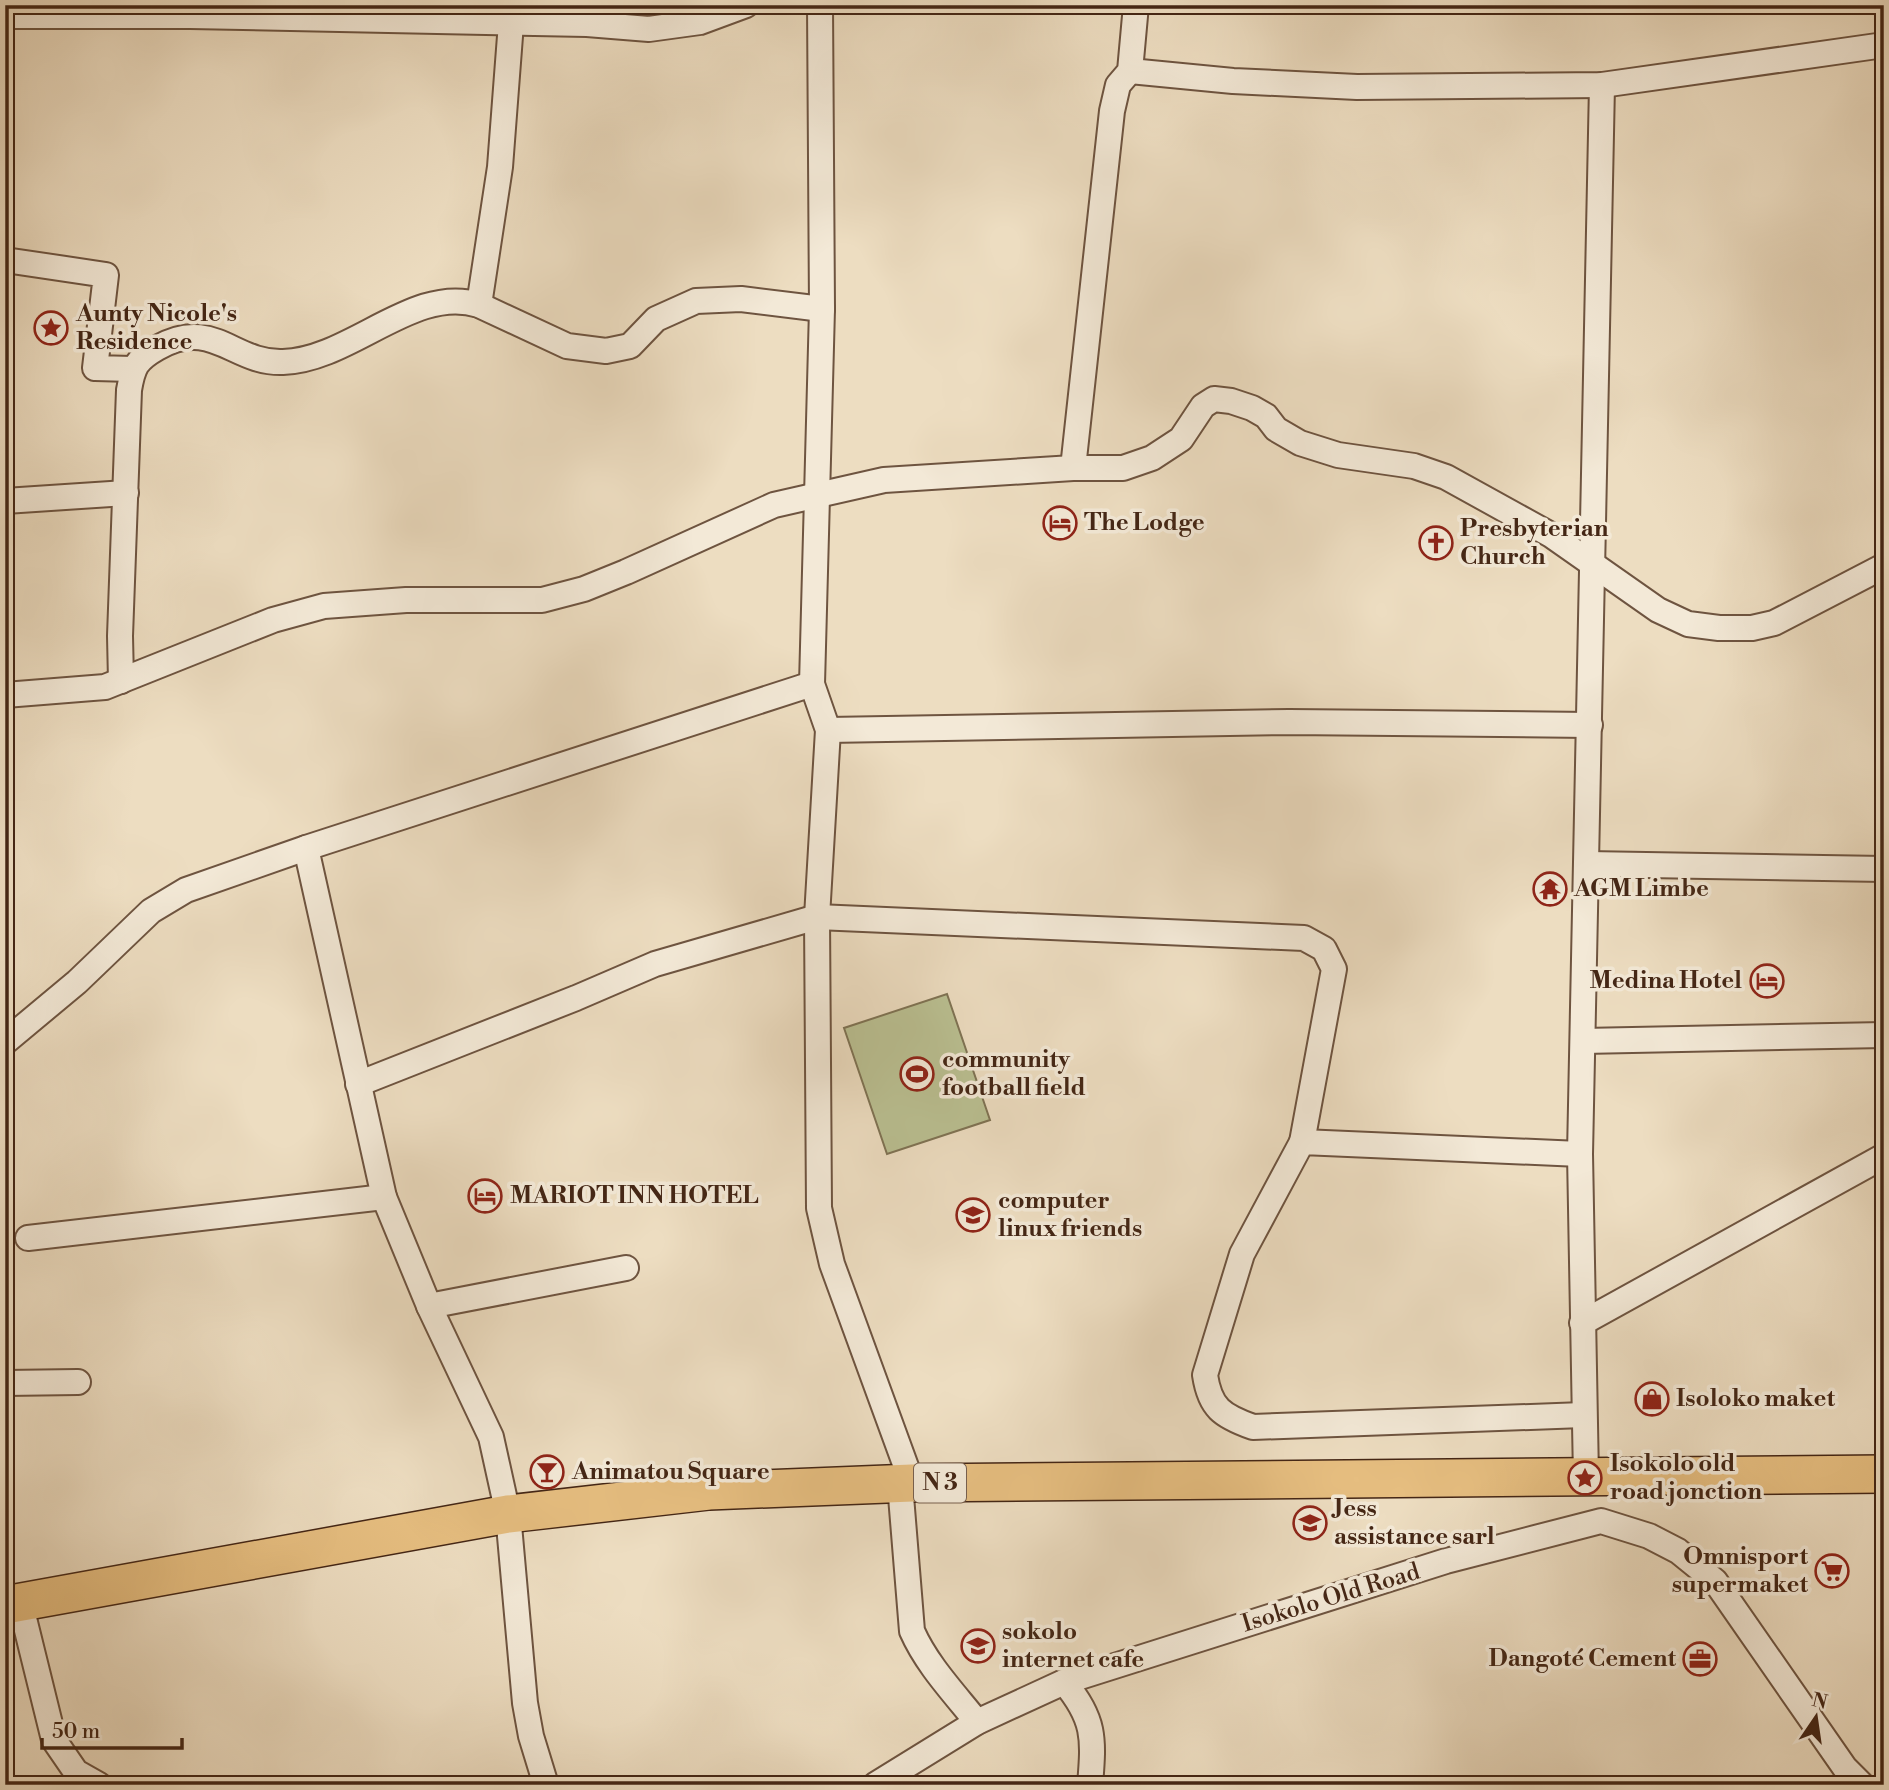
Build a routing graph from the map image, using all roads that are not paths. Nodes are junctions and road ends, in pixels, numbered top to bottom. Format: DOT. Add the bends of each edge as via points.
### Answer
graph roads {
  1 [pos="746,5"];
  2 [pos="820,5"];
  3 [pos="1136,5"];
  4 [pos="517,14"];
  5 [pos="5,16"];
  6 [pos="1884,45"];
  7 [pos="1130,71"];
  8 [pos="1602,85"];
  9 [pos="5,260"];
  10 [pos="479,305"];
  11 [pos="822,309"];
  12 [pos="132,369"];
  13 [pos="1073,468"];
  14 [pos="126,493"];
  15 [pos="816,494"];
  16 [pos="5,501"];
  17 [pos="1592,562"];
  18 [pos="1884,566"];
  19 [pos="121,681"];
  20 [pos="812,684"];
  21 [pos="5,695"];
  22 [pos="1590,725"];
  23 [pos="828,730"];
  24 [pos="306,848"];
  25 [pos="1587,864"];
  26 [pos="1884,869"];
  27 [pos="817,917"];
  28 [pos="1884,1035"];
  29 [pos="1583,1041"];
  30 [pos="5,1042"];
  31 [pos="358,1083"];
  32 [pos="1302,1142"];
  33 [pos="1580,1154"];
  34 [pos="1884,1156"];
  35 [pos="384,1197"];
  36 [pos="29,1238"];
  37 [pos="626,1268"];
  38 [pos="429,1306"];
  39 [pos="1582,1323"];
  40 [pos="78,1382"];
  41 [pos="5,1383"];
  42 [pos="1583,1415"];
  43 [pos="1884,1474"];
  44 [pos="1598,1477"];
  45 [pos="906,1483"];
  46 [pos="508,1514"];
  47 [pos="1601,1521"];
  48 [pos="13,1604"];
  49 [pos="1063,1682"];
  50 [pos="977,1722"];
  51 [pos="99,1785"];
  52 [pos="546,1785"];
  53 [pos="875,1785"];
  54 [pos="1090,1785"];
  55 [pos="1862,1785"];
  1 -- 4 [label="street" via="700,22 649,29"];
  2 -- 11 [label="street"];
  3 -- 7 [label="street"];
  4 -- 5 [label="street"];
  4 -- 10 [label="street"];
  6 -- 8 [label="street"];
  7 -- 8 [label="street" via="1233,82 1357,87"];
  7 -- 13 [label="street" via="1118,85 1112,111"];
  8 -- 17 [label="street"];
  9 -- 12 [label="street" via="106,275 95,368"];
  10 -- 11 [label="street" via="567,346 606,351 629,346 656,319 696,301 741,299"];
  10 -- 12 [label="street" via="442,301 316,357 283,363 251,358 227,344 197,336 170,341 145,355"];
  11 -- 15 [label="street"];
  12 -- 14 [label="street"];
  13 -- 15 [label="street" via="884,480"];
  13 -- 17 [label="street" via="1124,468 1152,458 1181,439 1203,405 1214,399 1231,401 1266,416 1276,429 1300,443 1446,477"];
  14 -- 16 [label="street"];
  14 -- 19 [label="street"];
  15 -- 19 [label="street" via="774,505 573,592 542,600 406,600 324,606 273,620"];
  15 -- 20 [label="street"];
  17 -- 18 [label="street" via="1658,610 1688,624 1719,628 1773,623"];
  17 -- 22 [label="street"];
  19 -- 21 [label="street" via="105,687"];
  20 -- 23 [label="street"];
  20 -- 24 [label="street"];
  22 -- 23 [label="street" via="1289,722"];
  22 -- 25 [label="street"];
  23 -- 27 [label="street"];
  24 -- 30 [label="street" via="186,890 151,911"];
  24 -- 31 [label="street"];
  25 -- 26 [label="street"];
  25 -- 29 [label="street"];
  27 -- 31 [label="street" via="656,964"];
  27 -- 32 [label="street" via="1304,937 1324,949 1334,969"];
  27 -- 45 [label="street" via="819,1208 832,1264"];
  28 -- 29 [label="street"];
  29 -- 33 [label="street"];
  31 -- 35 [label="street"];
  32 -- 33 [label="street"];
  32 -- 42 [label="street" via="1242,1254 1205,1375 1216,1408 1253,1427"];
  33 -- 39 [label="street"];
  34 -- 39 [label="street"];
  35 -- 36 [label="street"];
  35 -- 38 [label="street"];
  37 -- 38 [label="street"];
  38 -- 46 [label="street" via="491,1437"];
  39 -- 42 [label="street"];
  40 -- 41 [label="street"];
  42 -- 44 [label="street"];
  43 -- 44 [label="highway, N 3"];
  44 -- 45 [label="highway, N 3"];
  44 -- 47 [label="street"];
  45 -- 46 [label="highway, N 3" via="709,1491"];
  45 -- 50 [label="street" via="912,1631 937,1673"];
  46 -- 48 [label="highway, N 3"];
  46 -- 52 [label="street" via="525,1703"];
  47 -- 49 [label="street, Isokolo Old Road" via="1446,1561"];
  47 -- 55 [label="street" via="1678,1551 1715,1581 1845,1768"];
  48 -- 51 [label="street" via="54,1740 76,1772"];
  49 -- 50 [label="street, Isokolo Old Road"];
  49 -- 54 [label="street" via="1084,1709 1090,1726"];
  50 -- 53 [label="street, Isokolo Old Road"];
}
